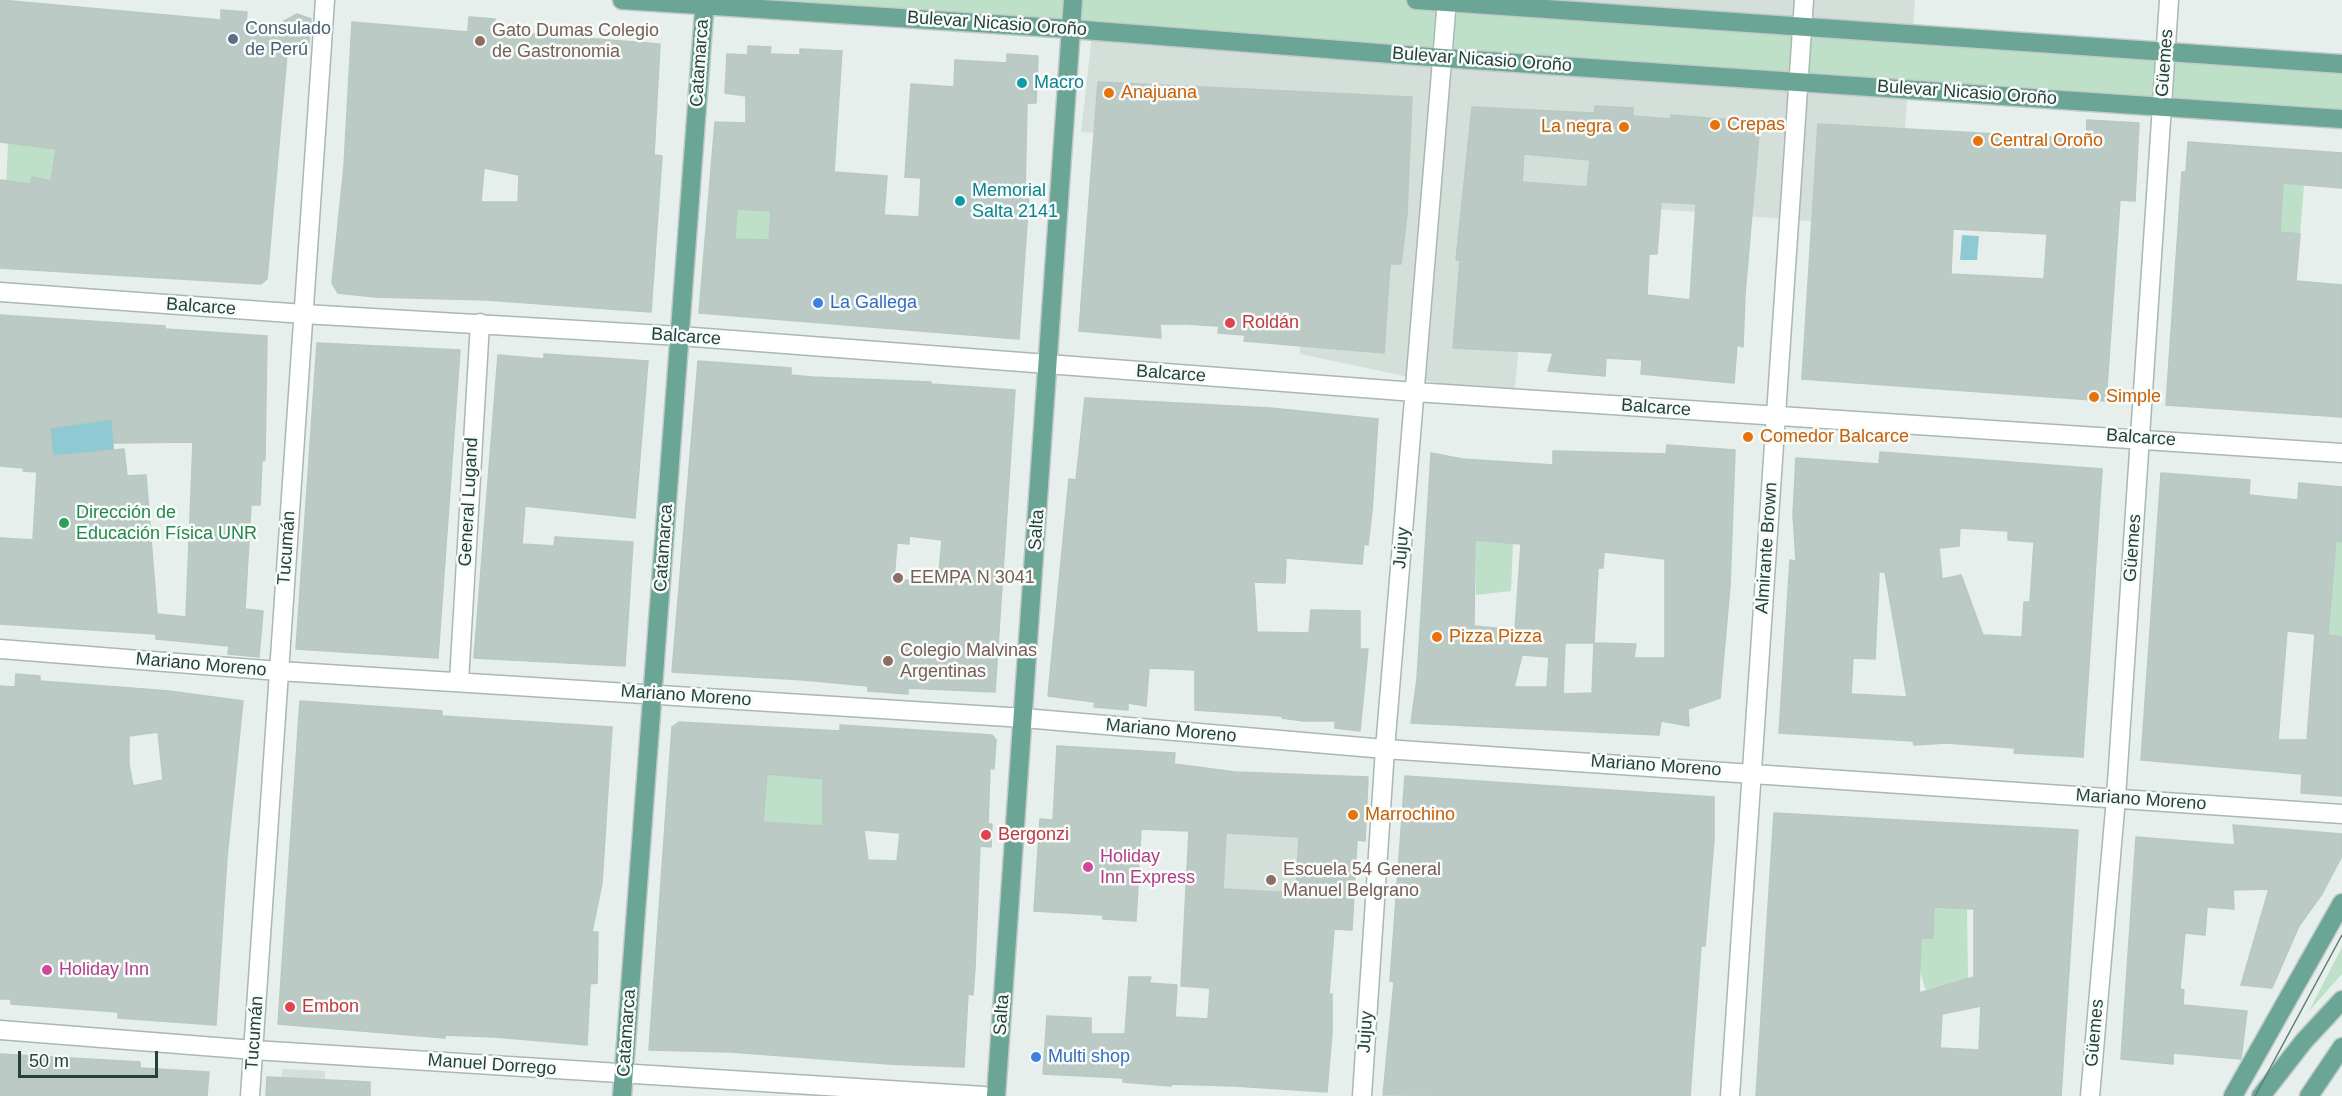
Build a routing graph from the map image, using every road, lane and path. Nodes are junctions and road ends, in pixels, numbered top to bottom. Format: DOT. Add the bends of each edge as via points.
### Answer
graph roads {
  1 [pos="325,0"];
  2 [pos="622,0"];
  3 [pos="1073,0"];
  4 [pos="1416,0"];
  5 [pos="1804,0"];
  6 [pos="2169,0"];
  7 [pos="1447,1"];
  8 [pos="705,3"];
  9 [pos="1802,27"];
  10 [pos="1071,29"];
  11 [pos="2166,51"];
  12 [pos="1443,58"];
  13 [pos="2342,64"];
  14 [pos="1798,82"];
  15 [pos="2162,106"];
  16 [pos="2342,119"];
  17 [pos="0,292"];
  18 [pos="304,315"];
  19 [pos="480,323"];
  20 [pos="680,336"];
  21 [pos="1048,364"];
  22 [pos="1415,392"];
  23 [pos="1776,415"];
  24 [pos="2141,438"];
  25 [pos="2342,453"];
  26 [pos="0,649"];
  27 [pos="279,671"];
  28 [pos="459,681"];
  29 [pos="653,694"];
  30 [pos="1024,717"];
  31 [pos="1385,749"];
  32 [pos="1752,772"];
  33 [pos="2116,798"];
  34 [pos="2342,814"];
  35 [pos="2342,903"];
  36 [pos="2342,1000"];
  37 [pos="0,1030"];
  38 [pos="2342,1047"];
  39 [pos="254,1050"];
  40 [pos="624,1073"];
  41 [pos="250,1096"];
  42 [pos="622,1096"];
  43 [pos="984,1096"];
  44 [pos="996,1096"];
  45 [pos="1362,1096"];
  46 [pos="1730,1096"];
  47 [pos="2090,1096"];
  48 [pos="2233,1096"];
  49 [pos="2261,1096"];
  50 [pos="2309,1096"];
  1 -- 18 [label="street, Tucumán"];
  2 -- 8 [label="main road, Bulevar Nicasio Oroño"];
  3 -- 10 [label="main road, Salta"];
  4 -- 7 [label="main road"];
  5 -- 9 [label="street, Almirante Brown"];
  6 -- 11 [label="street, Güemes"];
  7 -- 9 [label="main road"];
  7 -- 12 [label="street, Jujuy"];
  8 -- 10 [label="main road, Bulevar Nicasio Oroño"];
  8 -- 20 [label="main road, Catamarca"];
  9 -- 11 [label="main road"];
  9 -- 14 [label="street, Almirante Brown"];
  10 -- 12 [label="main road, Bulevar Nicasio Oroño"];
  10 -- 21 [label="main road, Salta"];
  11 -- 13 [label="main road"];
  11 -- 15 [label="street, Güemes"];
  12 -- 14 [label="main road, Bulevar Nicasio Oroño"];
  12 -- 22 [label="street, Jujuy"];
  14 -- 15 [label="main road, Bulevar Nicasio Oroño"];
  14 -- 23 [label="street, Almirante Brown"];
  15 -- 16 [label="main road, Bulevar Nicasio Oroño"];
  15 -- 24 [label="street, Güemes"];
  17 -- 18 [label="street, Balcarce"];
  18 -- 19 [label="street, Balcarce"];
  18 -- 27 [label="street, Tucumán"];
  19 -- 20 [label="street, Balcarce"];
  19 -- 28 [label="street, General Lugand"];
  20 -- 21 [label="street, Balcarce"];
  20 -- 29 [label="main road, Catamarca"];
  21 -- 22 [label="street, Balcarce"];
  21 -- 30 [label="main road, Salta"];
  22 -- 23 [label="street, Balcarce"];
  22 -- 31 [label="street, Jujuy"];
  23 -- 24 [label="street, Balcarce"];
  23 -- 32 [label="street, Almirante Brown"];
  24 -- 25 [label="street, Balcarce"];
  24 -- 33 [label="street, Güemes"];
  26 -- 27 [label="street, Mariano Moreno"];
  27 -- 28 [label="street, Mariano Moreno"];
  27 -- 39 [label="street, Tucumán"];
  28 -- 29 [label="street, Mariano Moreno"];
  29 -- 30 [label="street, Mariano Moreno"];
  29 -- 40 [label="main road, Catamarca"];
  30 -- 31 [label="street, Mariano Moreno"];
  30 -- 44 [label="main road, Salta"];
  31 -- 32 [label="street, Mariano Moreno"];
  31 -- 45 [label="street, Jujuy"];
  32 -- 33 [label="street, Mariano Moreno"];
  32 -- 46 [label="street, Almirante Brown"];
  33 -- 34 [label="street, Mariano Moreno"];
  33 -- 47 [label="street, Güemes"];
  35 -- 48 [label="main road"];
  36 -- 49 [label="main road"];
  37 -- 39 [label="street, Manuel Dorrego"];
  38 -- 50 [label="main road"];
  39 -- 40 [label="street, Manuel Dorrego"];
  39 -- 41 [label="street, Tucumán"];
  40 -- 42 [label="main road, Catamarca"];
  40 -- 43 [label="street, Manuel Dorrego"];
}
